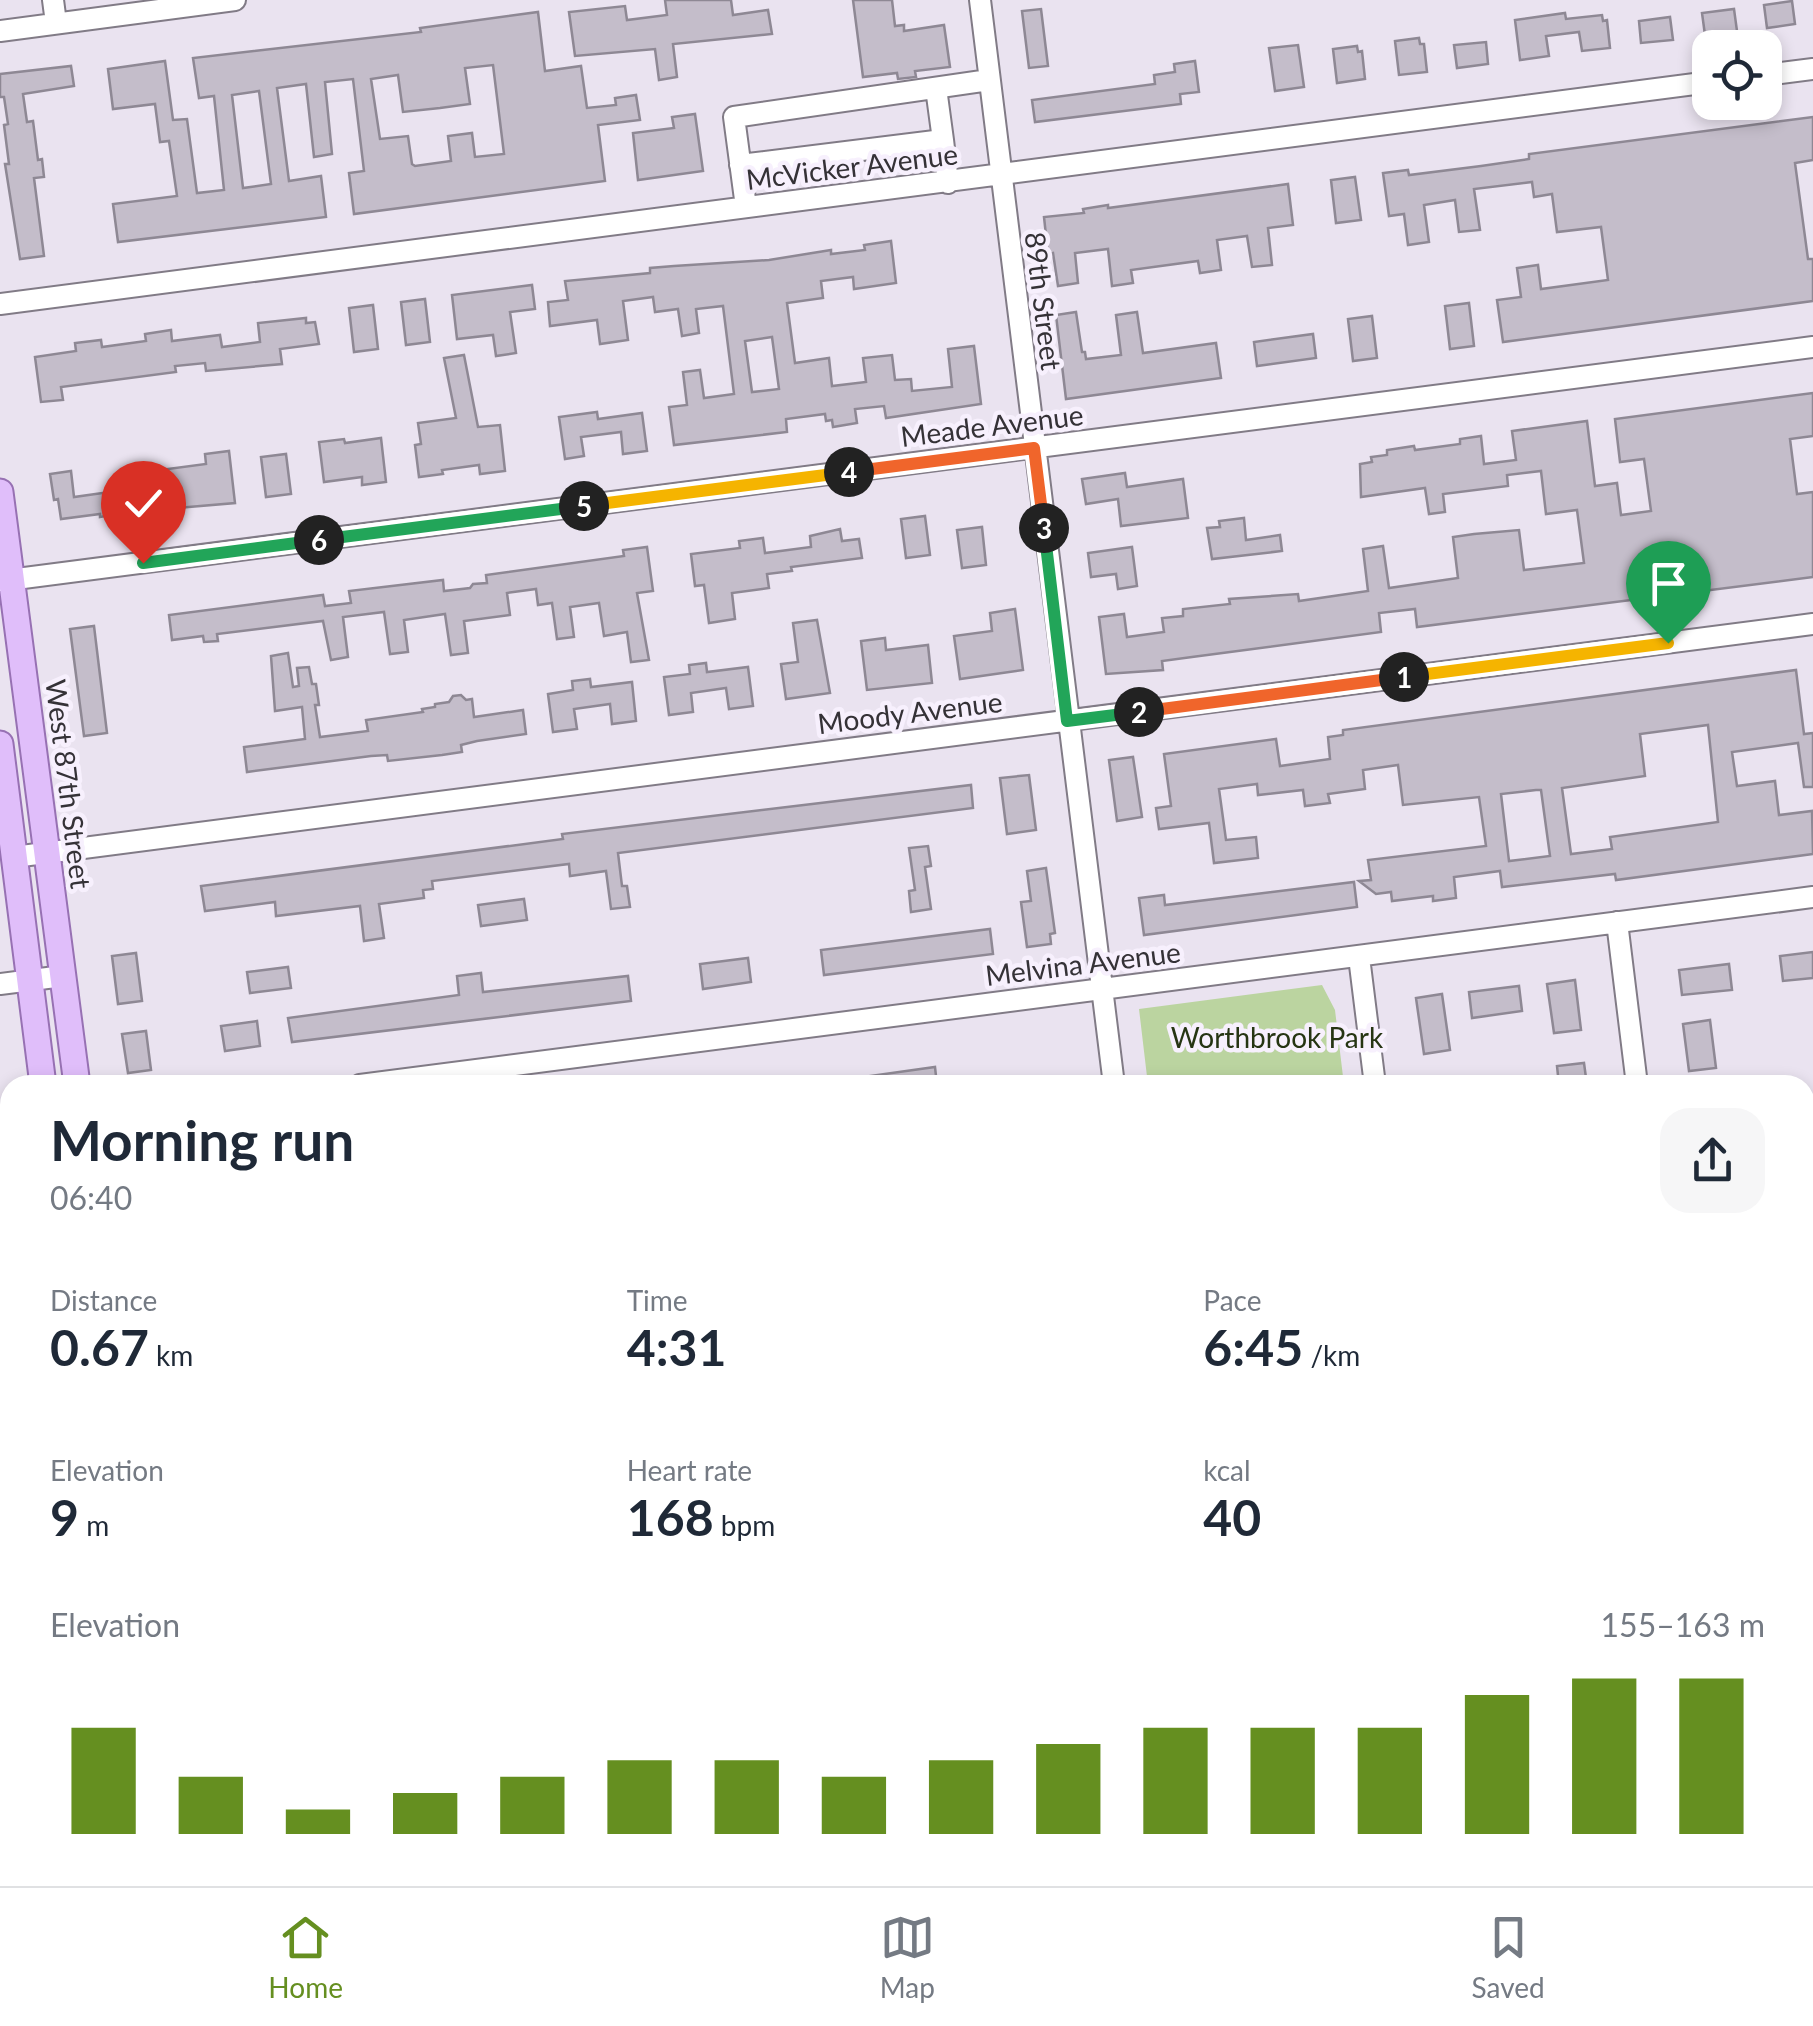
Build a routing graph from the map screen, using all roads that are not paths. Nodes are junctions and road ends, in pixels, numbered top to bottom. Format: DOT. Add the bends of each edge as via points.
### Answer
graph roads {
  1 [pos="53,0"];
  2 [pos="235,0"];
  3 [pos="980,0"];
  4 [pos="186,3"];
  5 [pos="56,24"];
  6 [pos="0,30"];
  7 [pos="1813,69"];
  8 [pos="1782,73"];
  9 [pos="989,80"];
  10 [pos="1692,84"];
  11 [pos="936,88"];
  12 [pos="943,140"];
  13 [pos="740,166"];
  14 [pos="1000,176"];
  15 [pos="948,182"];
  16 [pos="746,207"];
  17 [pos="0,304"];
  18 [pos="1813,347"];
  19 [pos="1034,448"];
  20 [pos="0,492"];
  21 [pos="6,581"];
  22 [pos="1813,624"];
  23 [pos="1067,721"];
  24 [pos="0,744"];
  25 [pos="47,853"];
  26 [pos="14,857"];
  27 [pos="1813,897"];
  28 [pos="1617,922"];
  29 [pos="1359,956"];
  30 [pos="62,976"];
  31 [pos="30,980"];
  32 [pos="0,984"];
  33 [pos="1102,990"];
  34 [pos="42,1075"];
  35 [pos="75,1075"];
  36 [pos="438,1075"];
  37 [pos="1113,1075"];
  38 [pos="1374,1075"];
  39 [pos="1636,1075"];
  1 -- 5 [label="street"];
  2 -- 4 [label="street"];
  3 -- 9 [label="street, 89th Street"];
  4 -- 5 [label="street"];
  5 -- 6 [label="street"];
  7 -- 8 [label="street"];
  9 -- 11 [label="street"];
  9 -- 14 [label="street, 89th Street"];
  10 -- 14 [label="street, McVicker Avenue"];
  11 -- 12 [label="street"];
  11 -- 13 [label="street" via="734,117"];
  12 -- 13 [label="street"];
  12 -- 15 [label="street"];
  13 -- 16 [label="street"];
  14 -- 15 [label="street, McVicker Avenue"];
  14 -- 19 [label="street, 89th Street"];
  15 -- 16 [label="street, McVicker Avenue"];
  16 -- 17 [label="street, McVicker Avenue"];
  18 -- 19 [label="street, Meade Avenue"];
  19 -- 21 [label="street, Meade Avenue"];
  19 -- 23 [label="street, 89th Street"];
  20 -- 21 [label="main road, West 87th Street"];
  21 -- 25 [label="main road, West 87th Street"];
  22 -- 23 [label="street, Moody Avenue"];
  23 -- 25 [label="street, Moody Avenue"];
  23 -- 33 [label="street, 89th Street"];
  24 -- 26 [label="main road"];
  25 -- 26 [label="street, Moody Avenue"];
  25 -- 30 [label="main road, West 87th Street"];
  26 -- 31 [label="main road"];
  27 -- 28 [label="street, Melvina Avenue"];
  28 -- 29 [label="street, Melvina Avenue"];
  28 -- 39 [label="street"];
  29 -- 33 [label="street, Melvina Avenue"];
  29 -- 38 [label="street"];
  30 -- 31 [label="street"];
  30 -- 35 [label="main road, West 87th Street"];
  31 -- 32 [label="street"];
  31 -- 34 [label="main road"];
  33 -- 36 [label="street, Melvina Avenue"];
  33 -- 37 [label="street, 89th Street"];
}
